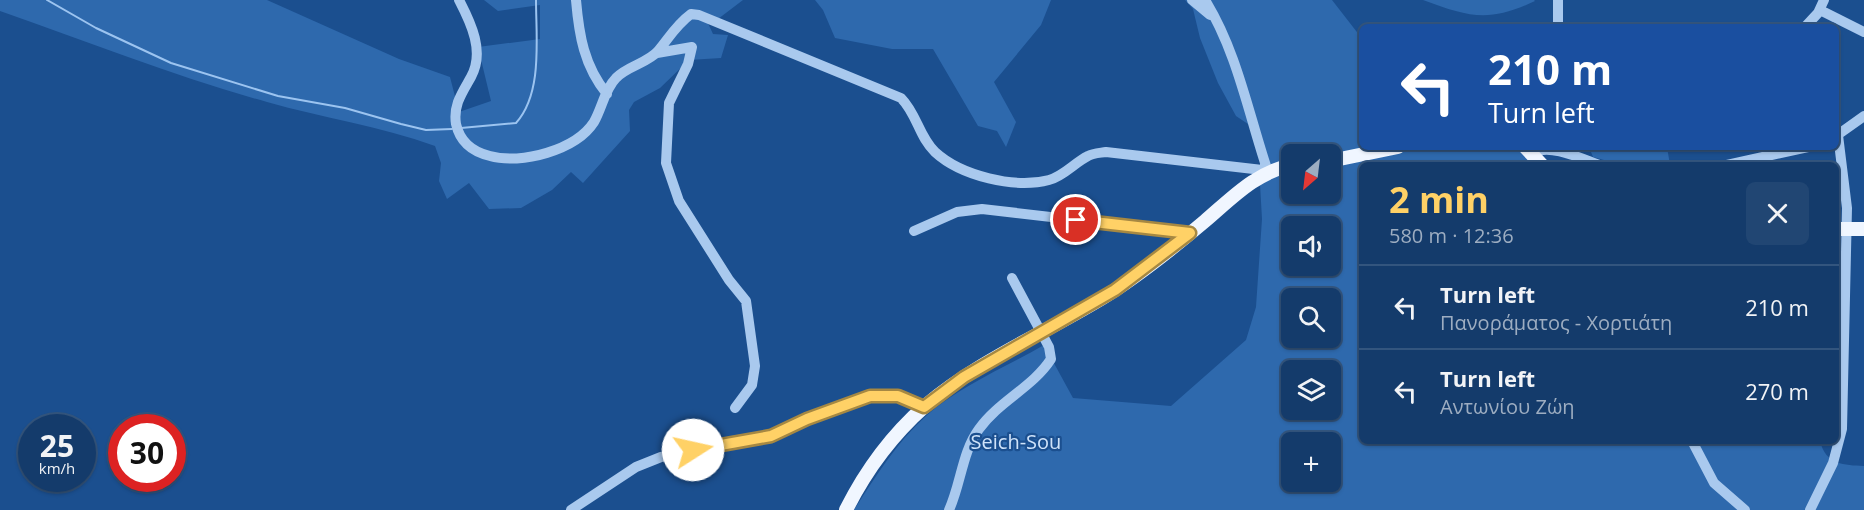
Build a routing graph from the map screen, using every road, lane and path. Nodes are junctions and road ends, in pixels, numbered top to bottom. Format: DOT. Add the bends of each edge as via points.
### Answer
graph roads {
  1 [pos="459,0"];
  2 [pos="576,0"];
  3 [pos="1192,0"];
  4 [pos="1205,0"];
  5 [pos="1558,0"];
  6 [pos="1822,5"];
  7 [pos="1217,22"];
  8 [pos="1558,24"];
  9 [pos="1807,24"];
  10 [pos="1864,32"];
  11 [pos="657,53"];
  12 [pos="608,94"];
  13 [pos="1864,116"];
  14 [pos="1839,135"];
  15 [pos="1382,150"];
  16 [pos="1529,150"];
  17 [pos="1550,150"];
  18 [pos="1794,150"];
  19 [pos="1839,150"];
  20 [pos="1341,158"];
  21 [pos="1539,162"];
  22 [pos="1589,162"];
  23 [pos="1740,162"];
  24 [pos="1281,168"];
  25 [pos="1271,171"];
  26 [pos="1841,229"];
  27 [pos="1864,229"];
  28 [pos="914,231"];
  29 [pos="1190,233"];
  30 [pos="1012,278"];
  31 [pos="1040,333"];
  32 [pos="924,407"];
  33 [pos="735,408"];
  34 [pos="1839,440"];
  35 [pos="1694,444"];
  36 [pos="1838,444"];
  37 [pos="571,510"];
  38 [pos="846,510"];
  39 [pos="949,510"];
  40 [pos="1745,510"];
  41 [pos="1810,510"];
  1 -- 12 [label="street" via="475,36 472,76 457,102 456,121 471,149 506,158 538,153 573,141 592,124"];
  2 -- 12 [label="street" via="579,35 589,67"];
  3 -- 7 [label="street"];
  4 -- 7 [label="street"];
  5 -- 8 [label="street"];
  6 -- 9 [label="street"];
  6 -- 10 [label="street"];
  7 -- 25 [label="street" via="1236,64 1251,123"];
  11 -- 12 [label="street" via="616,76"];
  11 -- 25 [label="street" via="684,19 691,14 699,15 901,98 912,109 926,142 936,154 985,177 1022,183 1050,180 1089,155 1106,152"];
  11 -- 33 [label="street" via="692,47 669,103 666,163 679,201 746,301 754,366 752,385"];
  13 -- 14 [label="street"];
  15 -- 20 [label="main road"];
  16 -- 21 [label="main road"];
  17 -- 22 [label="street"];
  18 -- 23 [label="street"];
  19 -- 26 [label="street" via="1847,208"];
  24 -- 25 [label="main road"];
  25 -- 29 [label="main road" via="1242,189"];
  26 -- 27 [label="main road"];
  26 -- 34 [label="street"];
  28 -- 29 [label="street" via="957,212 982,209"];
  29 -- 31 [label="main road" via="1115,290"];
  30 -- 31 [label="street"];
  31 -- 32 [label="main road" via="964,377"];
  31 -- 39 [label="street" via="1051,359 1033,381 991,414 969,443"];
  32 -- 37 [label="street" via="898,396 870,396 771,436 662,457 636,467"];
  32 -- 38 [label="main road" via="877,458"];
  35 -- 40 [label="street" via="1714,483"];
  36 -- 41 [label="street"];
}
